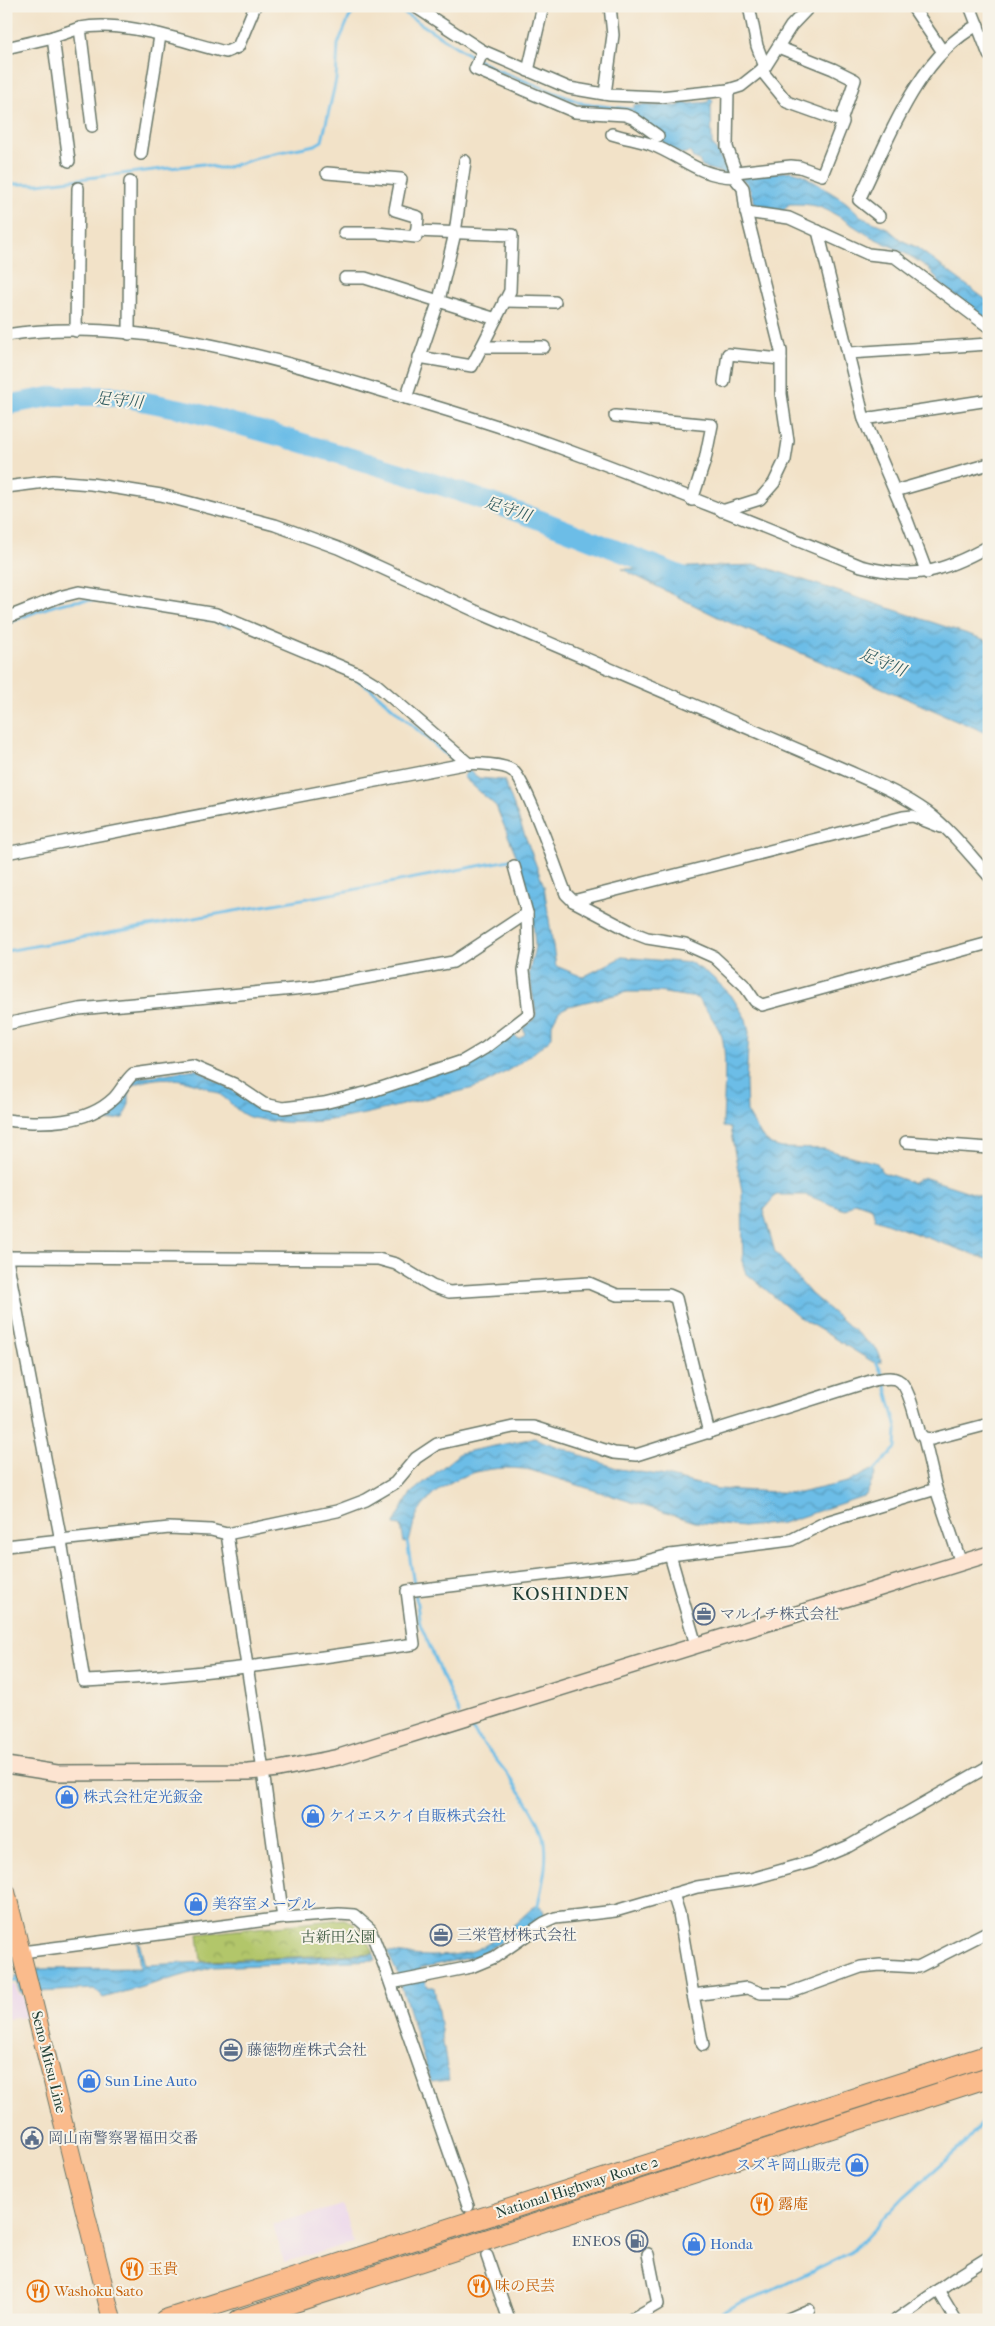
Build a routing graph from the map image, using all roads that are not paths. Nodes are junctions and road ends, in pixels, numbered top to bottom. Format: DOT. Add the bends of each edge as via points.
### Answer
graph roads {
  1 [pos="255,6"];
  2 [pos="414,6"];
  3 [pos="543,6"];
  4 [pos="610,6"];
  5 [pos="749,6"];
  6 [pos="810,6"];
  7 [pos="912,6"];
  8 [pos="970,6"];
  9 [pos="429,10"];
  10 [pos="978,25"];
  11 [pos="80,28"];
  12 [pos="160,36"];
  13 [pos="53,38"];
  14 [pos="778,47"];
  15 [pos="6,48"];
  16 [pos="943,52"];
  17 [pos="989,55"];
  18 [pos="480,58"];
  19 [pos="763,68"];
  20 [pos="528,71"];
  21 [pos="728,90"];
  22 [pos="605,94"];
  23 [pos="841,121"];
  24 [pos="92,126"];
  25 [pos="612,134"];
  26 [pos="658,136"];
  27 [pos="141,154"];
  28 [pos="70,161"];
  29 [pos="465,161"];
  30 [pos="327,173"];
  31 [pos="735,175"];
  32 [pos="130,182"];
  33 [pos="78,188"];
  34 [pos="746,212"];
  35 [pos="879,216"];
  36 [pos="416,231"];
  37 [pos="818,231"];
  38 [pos="344,233"];
  39 [pos="455,233"];
  40 [pos="345,278"];
  41 [pos="439,300"];
  42 [pos="504,301"];
  43 [pos="555,302"];
  44 [pos="496,318"];
  45 [pos="989,327"];
  46 [pos="76,330"];
  47 [pos="129,334"];
  48 [pos="6,336"];
  49 [pos="989,344"];
  50 [pos="482,347"];
  51 [pos="544,347"];
  52 [pos="849,353"];
  53 [pos="419,357"];
  54 [pos="781,359"];
  55 [pos="724,382"];
  56 [pos="406,398"];
  57 [pos="989,400"];
  58 [pos="615,416"];
  59 [pos="864,419"];
  60 [pos="989,464"];
  61 [pos="6,487"];
  62 [pos="895,491"];
  63 [pos="692,500"];
  64 [pos="722,511"];
  65 [pos="989,546"];
  66 [pos="927,573"];
  67 [pos="6,618"];
  68 [pos="469,764"];
  69 [pos="946,828"];
  70 [pos="6,853"];
  71 [pos="514,866"];
  72 [pos="989,876"];
  73 [pos="573,901"];
  74 [pos="527,913"];
  75 [pos="989,943"];
  76 [pos="6,1024"];
  77 [pos="6,1120"];
  78 [pos="906,1142"];
  79 [pos="989,1148"];
  80 [pos="6,1255"];
  81 [pos="989,1424"];
  82 [pos="709,1433"];
  83 [pos="924,1438"];
  84 [pos="936,1489"];
  85 [pos="227,1534"];
  86 [pos="61,1541"];
  87 [pos="6,1546"];
  88 [pos="989,1554"];
  89 [pos="670,1555"];
  90 [pos="961,1563"];
  91 [pos="696,1645"];
  92 [pos="248,1668"];
  93 [pos="6,1765"];
  94 [pos="989,1766"];
  95 [pos="263,1771"];
  96 [pos="6,1892"];
  97 [pos="673,1894"];
  98 [pos="283,1918"];
  99 [pos="989,1931"];
  100 [pos="14,1952"];
  101 [pos="391,1984"];
  102 [pos="693,1995"];
  103 [pos="703,2045"];
  104 [pos="989,2056"];
  105 [pos="989,2077"];
  106 [pos="468,2206"];
  107 [pos="648,2254"];
  108 [pos="487,2256"];
  109 [pos="989,2257"];
  110 [pos="938,2290"];
  111 [pos="809,2310"];
  112 [pos="112,2320"];
  113 [pos="165,2320"];
  114 [pos="239,2320"];
  115 [pos="509,2320"];
  116 [pos="630,2320"];
  117 [pos="786,2320"];
  118 [pos="896,2320"];
  119 [pos="956,2320"];
  1 -- 12 [label="street" via="238,47 226,52"];
  2 -- 9 [label="street"];
  3 -- 20 [label="street"];
  4 -- 22 [label="street" via="612,35"];
  5 -- 19 [label="street"];
  6 -- 14 [label="street" via="791,26"];
  7 -- 16 [label="street"];
  8 -- 10 [label="street"];
  9 -- 18 [label="street"];
  10 -- 16 [label="street" via="961,34"];
  10 -- 17 [label="street"];
  11 -- 12 [label="street" via="117,26"];
  11 -- 13 [label="street"];
  11 -- 24 [label="street"];
  12 -- 27 [label="street"];
  13 -- 15 [label="street"];
  13 -- 28 [label="street"];
  14 -- 19 [label="street"];
  14 -- 23 [label="street" via="855,80"];
  16 -- 35 [label="street" via="918,84 859,200"];
  18 -- 20 [label="street"];
  18 -- 26 [label="street" via="475,69 559,106 575,112 625,115"];
  19 -- 21 [label="street" via="741,86"];
  19 -- 23 [label="street" via="787,102"];
  20 -- 22 [label="street" via="568,88"];
  21 -- 22 [label="street" via="660,97"];
  21 -- 31 [label="street" via="727,147"];
  23 -- 31 [label="street" via="822,175 791,166"];
  25 -- 31 [label="street" via="650,144 704,173"];
  29 -- 39 [label="street"];
  30 -- 36 [label="street" via="401,179 395,210 418,217"];
  31 -- 34 [label="street" via="743,188"];
  32 -- 47 [label="street"];
  33 -- 46 [label="street"];
  34 -- 37 [label="street" via="788,218"];
  34 -- 54 [label="street" via="782,351"];
  36 -- 38 [label="street" via="416,237"];
  36 -- 39 [label="street"];
  37 -- 45 [label="street" via="868,254 895,258"];
  37 -- 52 [label="street"];
  39 -- 41 [label="street"];
  39 -- 42 [label="street" via="512,235 510,291"];
  40 -- 41 [label="street" via="365,278"];
  41 -- 44 [label="street"];
  41 -- 53 [label="street"];
  42 -- 43 [label="street"];
  42 -- 44 [label="street"];
  44 -- 50 [label="street"];
  46 -- 47 [label="street"];
  46 -- 48 [label="street" via="33,331"];
  47 -- 56 [label="street" via="207,345 294,364"];
  49 -- 52 [label="street"];
  50 -- 51 [label="street"];
  50 -- 53 [label="street" via="472,366"];
  52 -- 59 [label="street"];
  53 -- 56 [label="street"];
  54 -- 55 [label="street" via="728,354"];
  54 -- 64 [label="street" via="781,394 788,441 785,460 774,483 760,499"];
  56 -- 63 [label="street" via="577,454"];
  57 -- 59 [label="street"];
  58 -- 63 [label="street" via="712,425 706,460"];
  59 -- 62 [label="street"];
  60 -- 62 [label="street"];
  61 -- 69 [label="street" via="53,481 91,484 161,495 275,525 338,548 482,614 841,768 897,794"];
  62 -- 66 [label="street"];
  63 -- 64 [label="street"];
  64 -- 66 [label="street" via="861,566 888,573"];
  65 -- 66 [label="street"];
  67 -- 68 [label="street" via="59,596 79,592 216,614 359,674 377,685"];
  68 -- 70 [label="street"];
  68 -- 73 [label="street" via="508,768 519,777 566,894"];
  69 -- 72 [label="street"];
  69 -- 73 [label="street" via="913,816 903,817"];
  71 -- 74 [label="street"];
  73 -- 75 [label="street" via="634,933 685,944 714,957 744,985 755,1002 762,1004"];
  74 -- 76 [label="street" via="453,962 316,987 79,1009"];
  74 -- 77 [label="street" via="528,949 524,970 529,1014 463,1061 354,1097 283,1108 264,1104 234,1084 198,1067 166,1068 133,1074 115,1097 82,1116 44,1123"];
  78 -- 79 [label="street"];
  80 -- 82 [label="street" via="378,1259 396,1264 432,1286 449,1292 589,1284 617,1295 669,1295 676,1298"];
  80 -- 86 [label="street"];
  81 -- 83 [label="street" via="932,1439"];
  82 -- 83 [label="street" via="874,1380 890,1378 905,1386"];
  82 -- 85 [label="street" via="636,1455 614,1453 533,1427 513,1427 437,1444 416,1458 395,1483 366,1500 337,1511"];
  83 -- 84 [label="street"];
  84 -- 89 [label="street" via="826,1522 791,1540"];
  84 -- 90 [label="street"];
  85 -- 86 [label="street" via="169,1528"];
  85 -- 92 [label="street"];
  86 -- 87 [label="street"];
  86 -- 92 [label="street" via="84,1681"];
  88 -- 90 [label="street"];
  89 -- 91 [label="street"];
  89 -- 92 [label="street" via="635,1564 407,1591 414,1644"];
  90 -- 91 [label="street"];
  91 -- 95 [label="street" via="339,1757"];
  92 -- 95 [label="street"];
  93 -- 95 [label="street" via="57,1773"];
  94 -- 97 [label="street" via="849,1846 811,1862 750,1879"];
  95 -- 98 [label="street"];
  96 -- 100 [label="main road, Seno Mitsu Line"];
  97 -- 101 [label="street" via="615,1911 555,1918 495,1957 471,1967"];
  97 -- 102 [label="street"];
  98 -- 100 [label="street"];
  98 -- 101 [label="street" via="354,1915 370,1929"];
  99 -- 102 [label="street" via="918,1967 861,1967 789,1993 761,1993 747,1988"];
  100 -- 112 [label="main road, Seno Mitsu Line" via="27,1972"];
  101 -- 106 [label="street"];
  102 -- 103 [label="street"];
  104 -- 113 [label="highway, National Highway Route 2"];
  105 -- 114 [label="highway, National Highway Route 2"];
  107 -- 116 [label="street" via="658,2304"];
  108 -- 115 [label="street"];
  109 -- 110 [label="street"];
  110 -- 118 [label="street"];
  110 -- 119 [label="street"];
  111 -- 117 [label="street"];
}
